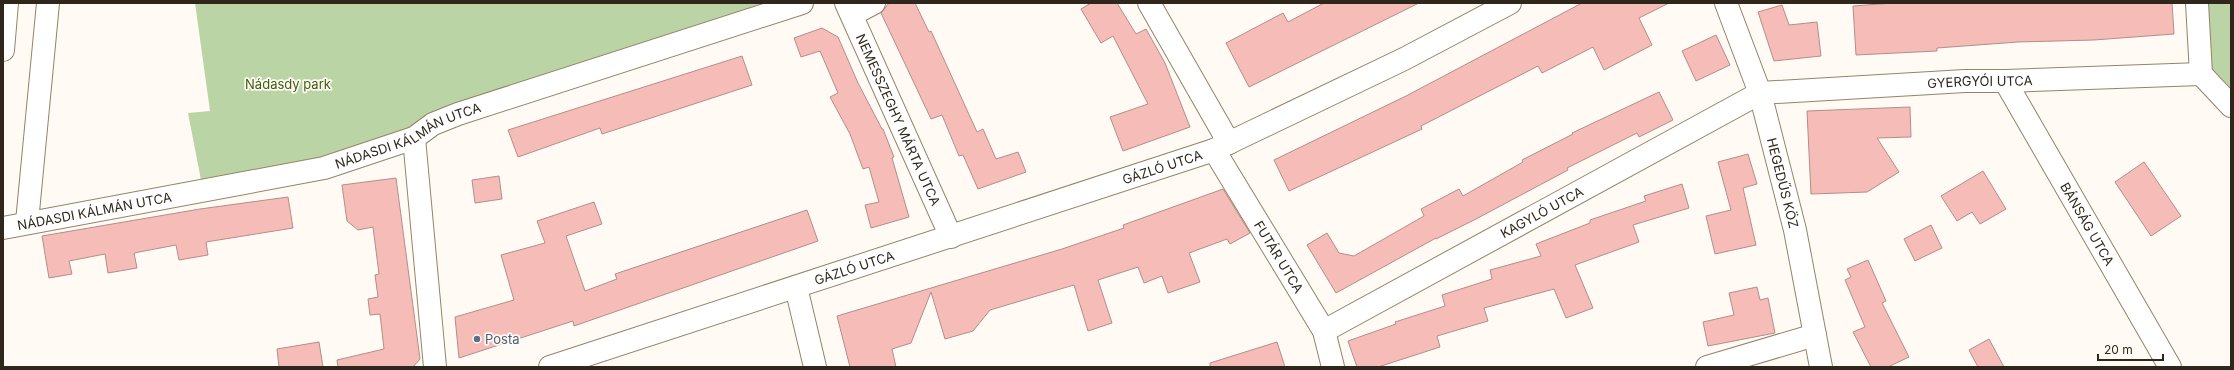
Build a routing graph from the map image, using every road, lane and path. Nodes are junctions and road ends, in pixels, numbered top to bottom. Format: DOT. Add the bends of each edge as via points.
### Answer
graph roads {
  1 [pos="7,3"];
  2 [pos="48,3"];
  3 [pos="802,3"];
  4 [pos="874,3"];
  5 [pos="1149,3"];
  6 [pos="1510,3"];
  7 [pos="1726,3"];
  8 [pos="2197,3"];
  9 [pos="849,9"];
  10 [pos="3,50"];
  11 [pos="2201,74"];
  12 [pos="2005,81"];
  13 [pos="1760,93"];
  14 [pos="2231,106"];
  15 [pos="414,138"];
  16 [pos="1222,146"];
  17 [pos="27,222"];
  18 [pos="3,228"];
  19 [pos="951,237"];
  20 [pos="796,287"];
  21 [pos="1324,331"];
  22 [pos="1815,335"];
  23 [pos="435,367"];
  24 [pos="550,367"];
  25 [pos="815,367"];
  26 [pos="1333,367"];
  27 [pos="1707,367"];
  28 [pos="1821,367"];
  29 [pos="2170,367"];
  1 -- 10 [label="street"];
  2 -- 17 [label="street"];
  3 -- 15 [label="street, NÁDASDI KÁLMÁN UTCA" via="458,114 433,124"];
  4 -- 9 [label="street"];
  5 -- 16 [label="street, FUTÁR UTCA"];
  6 -- 16 [label="street, GÁZLÓ UTCA" via="1404,59"];
  7 -- 13 [label="street, HEGEDŰS KÖZ"];
  8 -- 11 [label="street"];
  9 -- 19 [label="street, NEMESSZEGHY MÁRTA UTCA"];
  11 -- 12 [label="street, GYERGYÓI UTCA"];
  11 -- 14 [label="street"];
  12 -- 13 [label="street, GYERGYÓI UTCA"];
  12 -- 29 [label="street, BÁNSÁG UTCA"];
  13 -- 21 [label="street, KAGYLÓ UTCA"];
  13 -- 22 [label="street, HEGEDŰS KÖZ" via="1795,230"];
  15 -- 17 [label="street, NÁDASDI KÁLMÁN UTCA" via="324,168"];
  15 -- 23 [label="street"];
  16 -- 19 [label="street, GÁZLÓ UTCA"];
  16 -- 21 [label="street, FUTÁR UTCA"];
  17 -- 18 [label="street, NÁDASDI KÁLMÁN UTCA"];
  19 -- 20 [label="street, GÁZLÓ UTCA"];
  20 -- 24 [label="street, GÁZLÓ UTCA"];
  20 -- 25 [label="street"];
  21 -- 26 [label="street, FUTÁR UTCA"];
  22 -- 27 [label="street"];
  22 -- 28 [label="street, HEGEDŰS KÖZ"];
}
